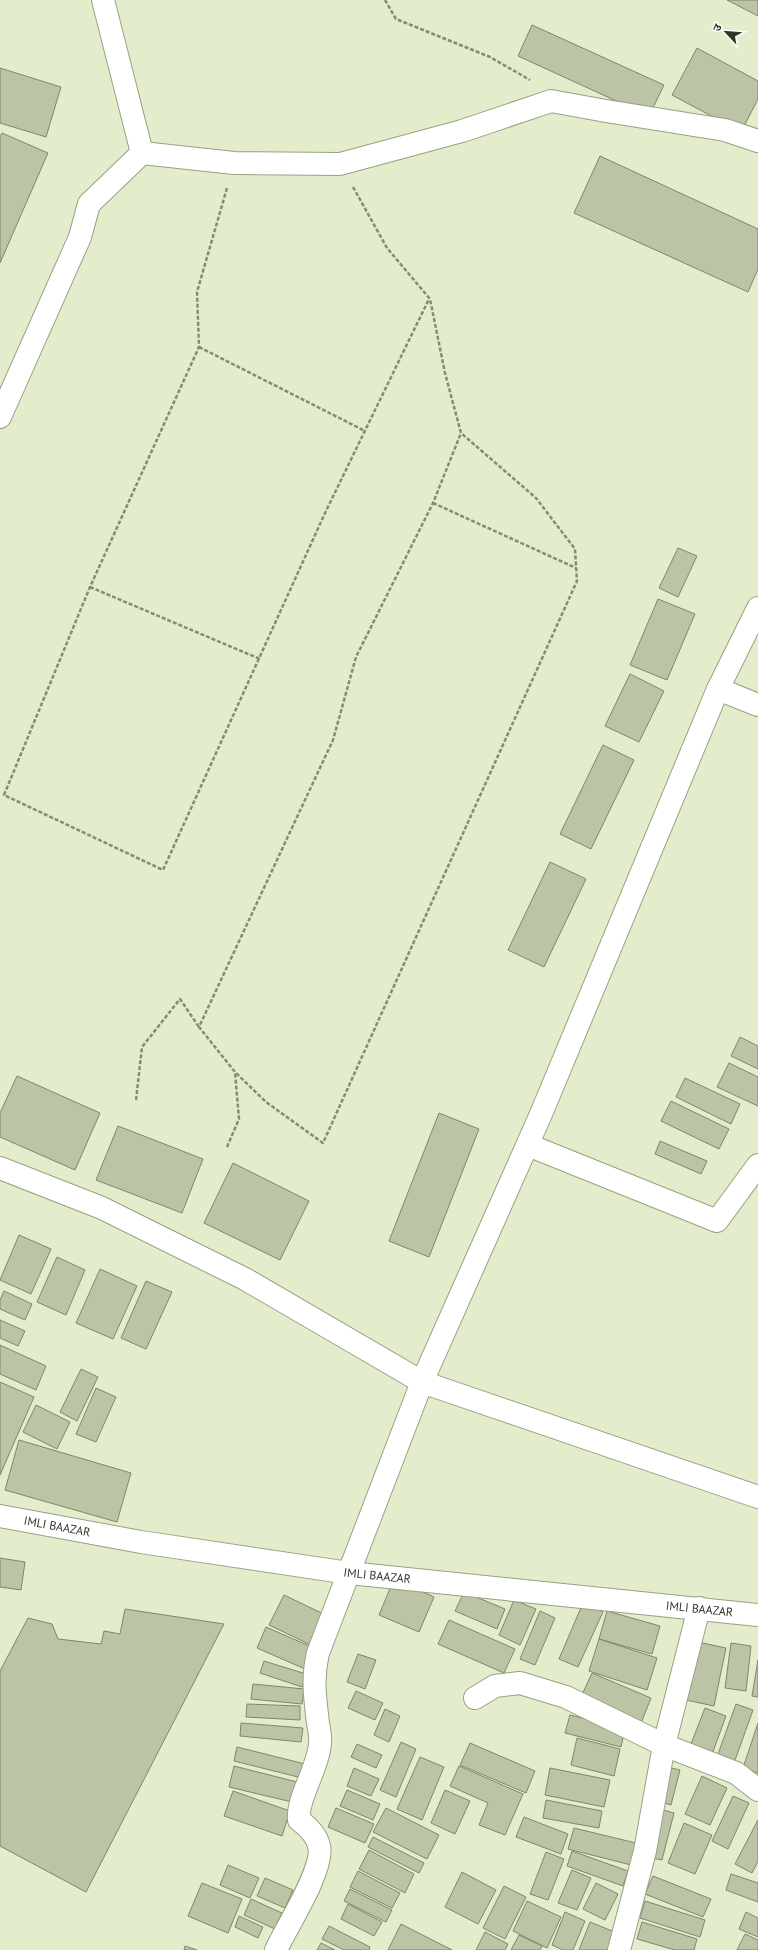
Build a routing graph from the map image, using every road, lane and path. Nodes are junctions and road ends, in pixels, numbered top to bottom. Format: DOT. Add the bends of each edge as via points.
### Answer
graph roads {
  1 [pos="103,0"];
  2 [pos="385,0"];
  3 [pos="551,101"];
  4 [pos="758,141"];
  5 [pos="142,153"];
  6 [pos="234,163"];
  7 [pos="340,164"];
  8 [pos="430,299"];
  9 [pos="199,347"];
  10 [pos="0,417"];
  11 [pos="365,431"];
  12 [pos="460,433"];
  13 [pos="433,503"];
  14 [pos="576,568"];
  15 [pos="90,586"];
  16 [pos="758,608"];
  17 [pos="260,659"];
  18 [pos="718,689"];
  19 [pos="758,705"];
  20 [pos="199,1027"];
  21 [pos="235,1072"];
  22 [pos="136,1100"];
  23 [pos="528,1145"];
  24 [pos="227,1147"];
  25 [pos="758,1165"];
  26 [pos="0,1168"];
  27 [pos="422,1382"];
  28 [pos="758,1496"];
  29 [pos="0,1516"];
  30 [pos="349,1573"];
  31 [pos="699,1608"];
  32 [pos="758,1615"];
  33 [pos="475,1698"];
  34 [pos="664,1745"];
  35 [pos="758,1790"];
  36 [pos="276,1950"];
  37 [pos="619,1950"];
  1 -- 5 [label="street"];
  2 -- 3 [label="path" via="396,19 490,57 545,88"];
  3 -- 4 [label="street" via="725,130"];
  3 -- 7 [label="street" via="462,131"];
  5 -- 6 [label="street"];
  5 -- 10 [label="street" via="90,204 80,237"];
  6 -- 7 [label="street"];
  6 -- 9 [label="path" via="196,292"];
  7 -- 8 [label="path" via="387,248"];
  8 -- 11 [label="path"];
  8 -- 12 [label="path"];
  9 -- 11 [label="path"];
  9 -- 15 [label="path"];
  11 -- 17 [label="path" via="325,513"];
  12 -- 13 [label="path"];
  12 -- 14 [label="path" via="536,498 575,549"];
  13 -- 14 [label="path"];
  13 -- 20 [label="path" via="356,657 333,740"];
  14 -- 21 [label="path" via="577,580 322,1143 266,1102"];
  15 -- 17 [label="path"];
  15 -- 17 [label="path" via="4,795 163,870"];
  16 -- 18 [label="street"];
  18 -- 19 [label="street"];
  18 -- 23 [label="street"];
  20 -- 21 [label="path"];
  20 -- 22 [label="path" via="180,999 142,1047"];
  21 -- 24 [label="path" via="239,1119"];
  23 -- 25 [label="street" via="717,1221"];
  23 -- 27 [label="street"];
  26 -- 27 [label="street" via="102,1208 245,1279"];
  27 -- 28 [label="street"];
  27 -- 30 [label="street"];
  29 -- 30 [label="street, IMLI BAAZAR" via="141,1542"];
  30 -- 31 [label="street, IMLI BAAZAR"];
  30 -- 36 [label="street" via="318,1653 314,1670 320,1744 313,1773 298,1811 299,1820 308,1828 320,1847 317,1870"];
  31 -- 32 [label="street, IMLI BAAZAR"];
  31 -- 34 [label="street"];
  33 -- 34 [label="street" via="495,1686 520,1683 566,1697"];
  34 -- 35 [label="street" via="736,1773"];
  34 -- 37 [label="street" via="645,1851"];
}
